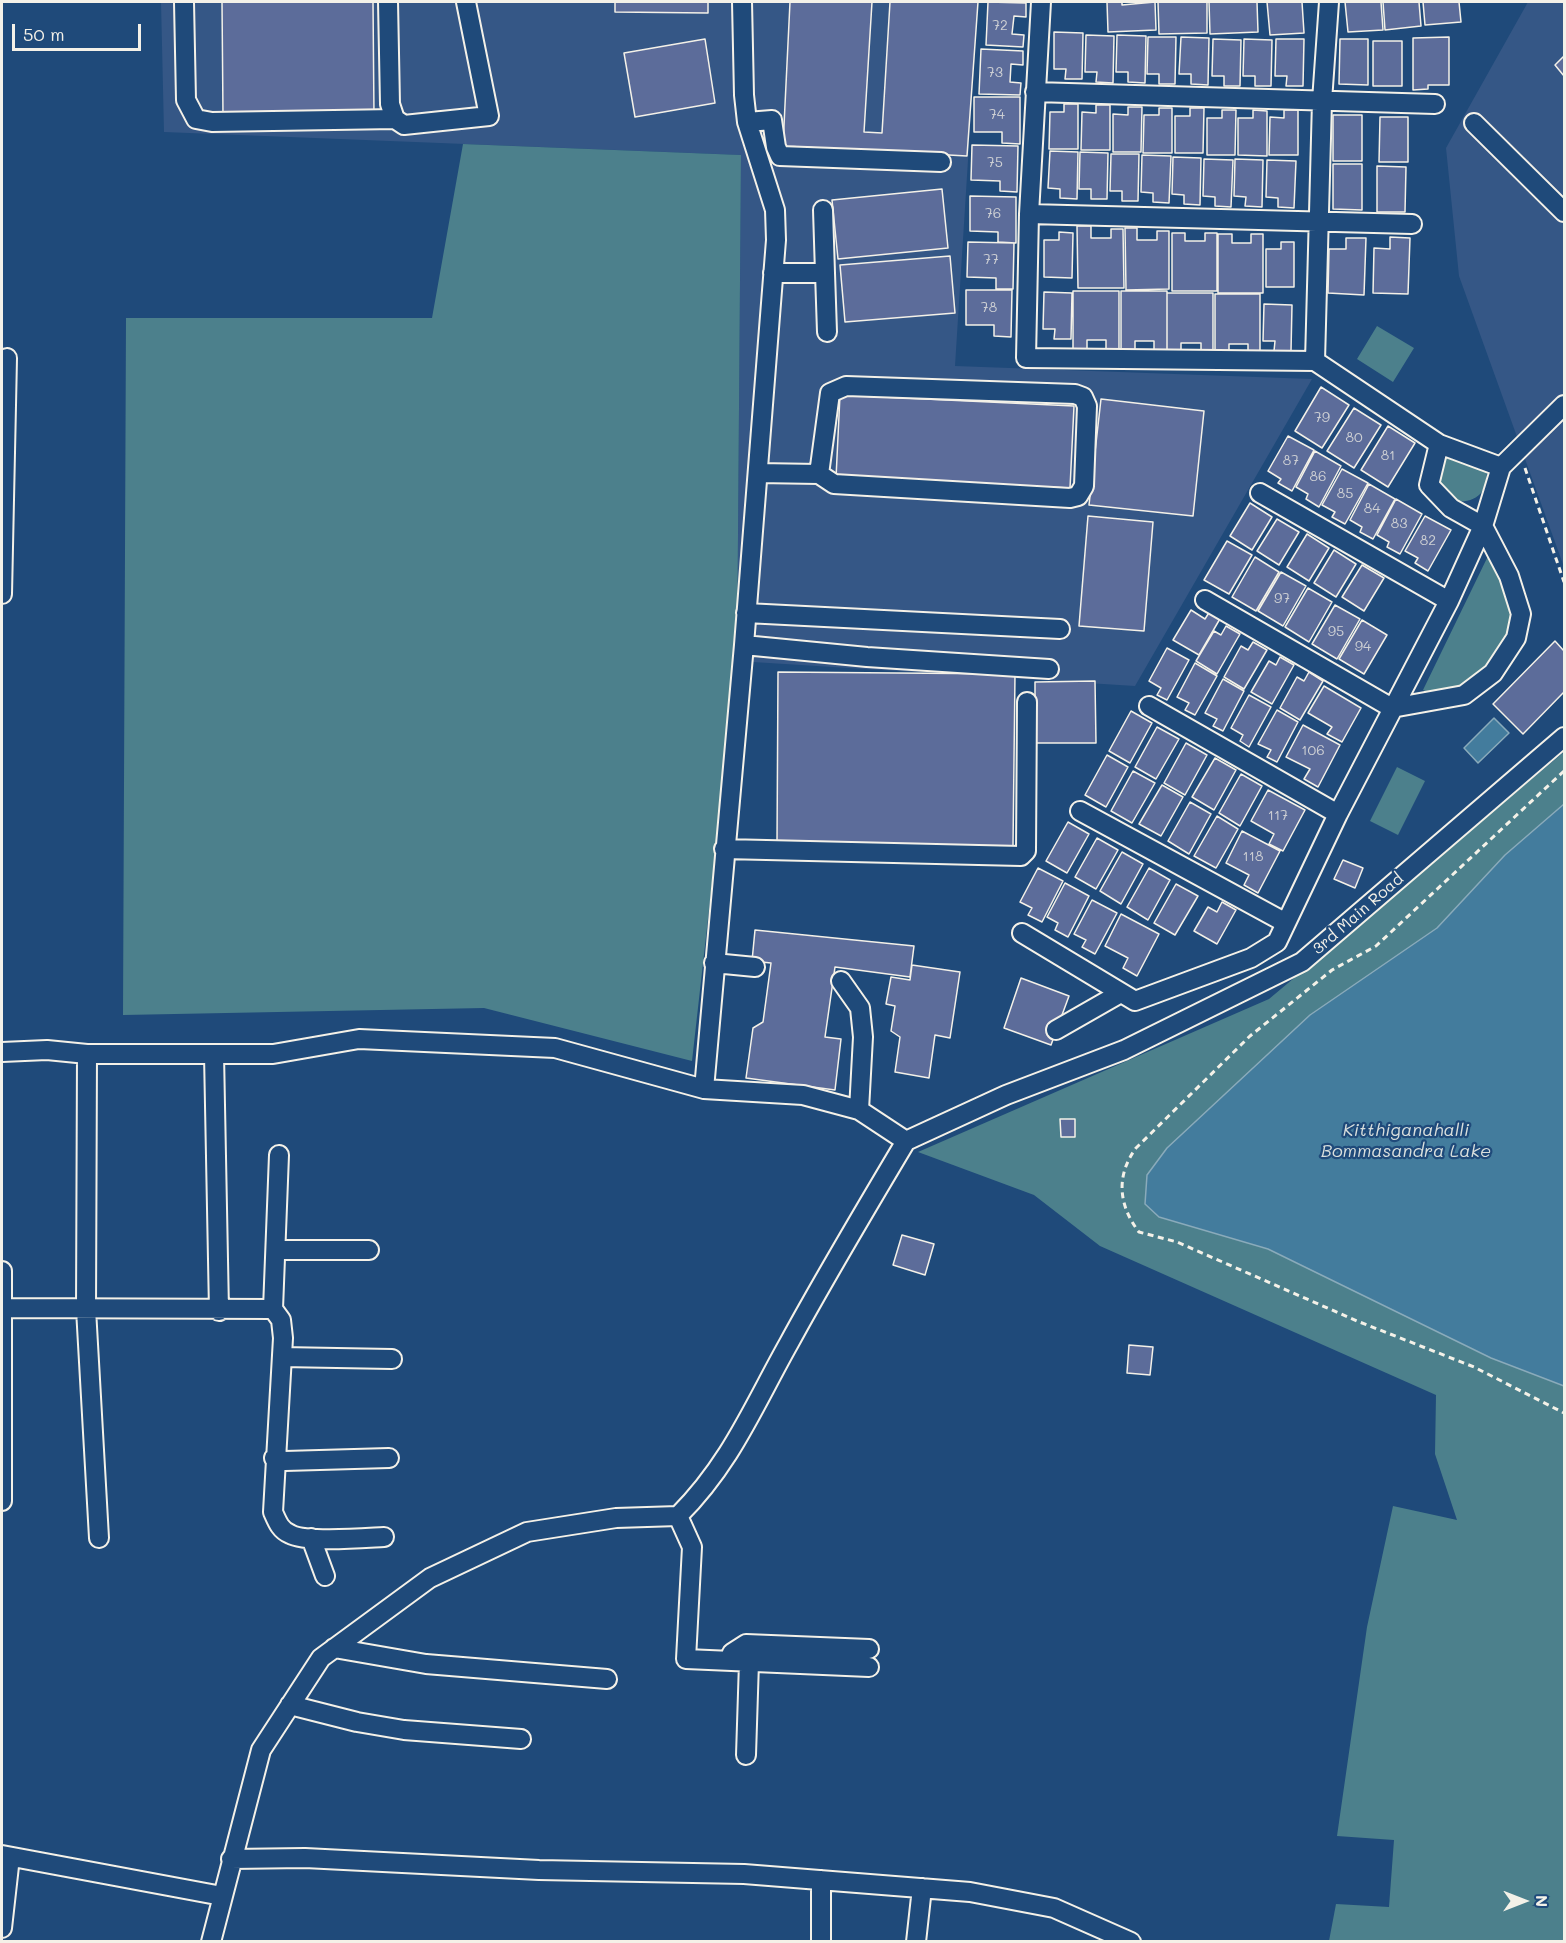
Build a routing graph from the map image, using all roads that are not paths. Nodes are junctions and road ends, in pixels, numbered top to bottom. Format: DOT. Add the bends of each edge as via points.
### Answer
graph roads {
  1 [pos="184,2"];
  2 [pos="388,2"];
  3 [pos="466,2"];
  4 [pos="742,2"];
  5 [pos="1041,2"];
  6 [pos="1329,2"];
  7 [pos="1035,92"];
  8 [pos="1322,101"];
  9 [pos="1435,104"];
  10 [pos="395,120"];
  11 [pos="747,122"];
  12 [pos="1474,123"];
  13 [pos="941,162"];
  14 [pos="824,210"];
  15 [pos="1564,212"];
  16 [pos="1029,214"];
  17 [pos="1318,222"];
  18 [pos="1412,224"];
  19 [pos="773,273"];
  20 [pos="825,273"];
  21 [pos="827,332"];
  22 [pos="7,358"];
  23 [pos="1315,361"];
  24 [pos="1564,405"];
  25 [pos="1439,444"];
  26 [pos="1501,466"];
  27 [pos="758,473"];
  28 [pos="819,474"];
  29 [pos="1260,493"];
  30 [pos="1483,526"];
  31 [pos="2,594"];
  32 [pos="1205,600"];
  33 [pos="1449,601"];
  34 [pos="746,613"];
  35 [pos="1060,629"];
  36 [pos="744,645"];
  37 [pos="1049,669"];
  38 [pos="1027,702"];
  39 [pos="1149,706"];
  40 [pos="1392,708"];
  41 [pos="1564,737"];
  42 [pos="1080,811"];
  43 [pos="1338,814"];
  44 [pos="724,849"];
  45 [pos="1286,923"];
  46 [pos="1022,933"];
  47 [pos="714,963"];
  48 [pos="755,967"];
  49 [pos="841,981"];
  50 [pos="1119,994"];
  51 [pos="1056,1030"];
  52 [pos="2,1052"];
  53 [pos="87,1054"];
  54 [pos="214,1054"];
  55 [pos="704,1089"];
  56 [pos="860,1110"];
  57 [pos="906,1141"];
  58 [pos="279,1155"];
  59 [pos="277,1250"];
  60 [pos="369,1250"];
  61 [pos="2,1271"];
  62 [pos="2,1308"];
  63 [pos="86,1310"];
  64 [pos="273,1310"];
  65 [pos="219,1311"];
  66 [pos="282,1356"];
  67 [pos="392,1359"];
  68 [pos="274,1458"];
  69 [pos="389,1458"];
  70 [pos="2,1501"];
  71 [pos="678,1516"];
  72 [pos="99,1538"];
  73 [pos="311,1538"];
  74 [pos="384,1538"];
  75 [pos="324,1576"];
  76 [pos="334,1648"];
  77 [pos="729,1661"];
  78 [pos="749,1662"];
  79 [pos="607,1679"];
  80 [pos="290,1705"];
  81 [pos="521,1739"];
  82 [pos="746,1755"];
  83 [pos="6,1856"];
  84 [pos="231,1859"];
  85 [pos="821,1880"];
  86 [pos="922,1888"];
  87 [pos="222,1896"];
  88 [pos="2,1928"];
  89 [pos="211,1941"];
  90 [pos="821,1941"];
  91 [pos="916,1941"];
  92 [pos="1131,1941"];
  1 -- 10 [label="street" via="186,100 196,119"];
  2 -- 10 [label="street" via="390,104"];
  3 -- 10 [label="street" via="489,116 404,124"];
  4 -- 11 [label="street"];
  5 -- 7 [label="street"];
  6 -- 8 [label="street"];
  7 -- 8 [label="street"];
  7 -- 16 [label="street"];
  8 -- 9 [label="street"];
  8 -- 17 [label="street"];
  11 -- 13 [label="street" via="771,120 780,156"];
  11 -- 19 [label="street" via="775,210"];
  12 -- 15 [label="street"];
  14 -- 20 [label="street"];
  16 -- 17 [label="street"];
  16 -- 23 [label="street" via="1026,358"];
  17 -- 18 [label="street"];
  17 -- 23 [label="street"];
  19 -- 20 [label="street"];
  19 -- 27 [label="street"];
  20 -- 21 [label="street"];
  22 -- 31 [label="street"];
  23 -- 25 [label="street"];
  24 -- 26 [label="street"];
  25 -- 26 [label="street"];
  25 -- 30 [label="street" via="1430,485 1451,508"];
  26 -- 30 [label="street"];
  27 -- 28 [label="street"];
  27 -- 34 [label="street"];
  28 -- 28 [label="street" via="834,484 1078,496 1084,486 1088,406 1083,397 1075,394 846,386 830,393"];
  29 -- 33 [label="street"];
  30 -- 33 [label="street"];
  30 -- 40 [label="street" via="1509,576 1521,614 1516,638 1493,673 1464,695"];
  32 -- 40 [label="street"];
  33 -- 40 [label="street"];
  34 -- 35 [label="street"];
  34 -- 36 [label="street"];
  36 -- 37 [label="street"];
  36 -- 44 [label="street"];
  38 -- 44 [label="street" via="1026,851 1021,856"];
  39 -- 43 [label="street"];
  40 -- 43 [label="street"];
  41 -- 57 [label="street, 3rd Main Road" via="1302,962 1124,1050 1006,1095"];
  42 -- 45 [label="street"];
  43 -- 45 [label="street"];
  44 -- 47 [label="street"];
  45 -- 50 [label="street" via="1277,942 1251,958 1135,1001"];
  46 -- 50 [label="street"];
  47 -- 48 [label="street"];
  47 -- 55 [label="street"];
  49 -- 56 [label="street" via="860,1008"];
  50 -- 51 [label="street"];
  52 -- 53 [label="street" via="47,1050"];
  53 -- 54 [label="street"];
  53 -- 63 [label="street"];
  54 -- 55 [label="street" via="273,1054 359,1039 555,1048"];
  54 -- 65 [label="street"];
  55 -- 56 [label="street" via="803,1095"];
  56 -- 57 [label="street"];
  57 -- 71 [label="street" via="788,1345 744,1430 706,1488"];
  58 -- 59 [label="street"];
  59 -- 60 [label="street"];
  59 -- 64 [label="street"];
  61 -- 62 [label="street"];
  62 -- 63 [label="street"];
  62 -- 70 [label="street"];
  63 -- 65 [label="street"];
  63 -- 72 [label="street"];
  64 -- 65 [label="street"];
  64 -- 66 [label="street" via="281,1320"];
  66 -- 67 [label="street"];
  66 -- 68 [label="street"];
  68 -- 69 [label="street"];
  68 -- 73 [label="street" via="273,1512 279,1526 290,1535"];
  71 -- 76 [label="street" via="616,1518 527,1532 430,1578"];
  71 -- 77 [label="street" via="692,1547 686,1659"];
  73 -- 74 [label="street"];
  73 -- 75 [label="street"];
  76 -- 79 [label="street" via="426,1664"];
  76 -- 80 [label="street" via="321,1658"];
  77 -- 78 [label="street"];
  77 -- 78 [label="street" via="732,1653 746,1644 869,1658"];
  78 -- 82 [label="street"];
  80 -- 81 [label="street" via="404,1730"];
  80 -- 84 [label="street" via="261,1750"];
  83 -- 87 [label="street"];
  83 -- 88 [label="street"];
  84 -- 85 [label="street" via="304,1858"];
  84 -- 87 [label="street"];
  85 -- 86 [label="street"];
  85 -- 90 [label="street"];
  86 -- 91 [label="street"];
  86 -- 92 [label="street" via="970,1892 1054,1908"];
  87 -- 89 [label="street"];
}
